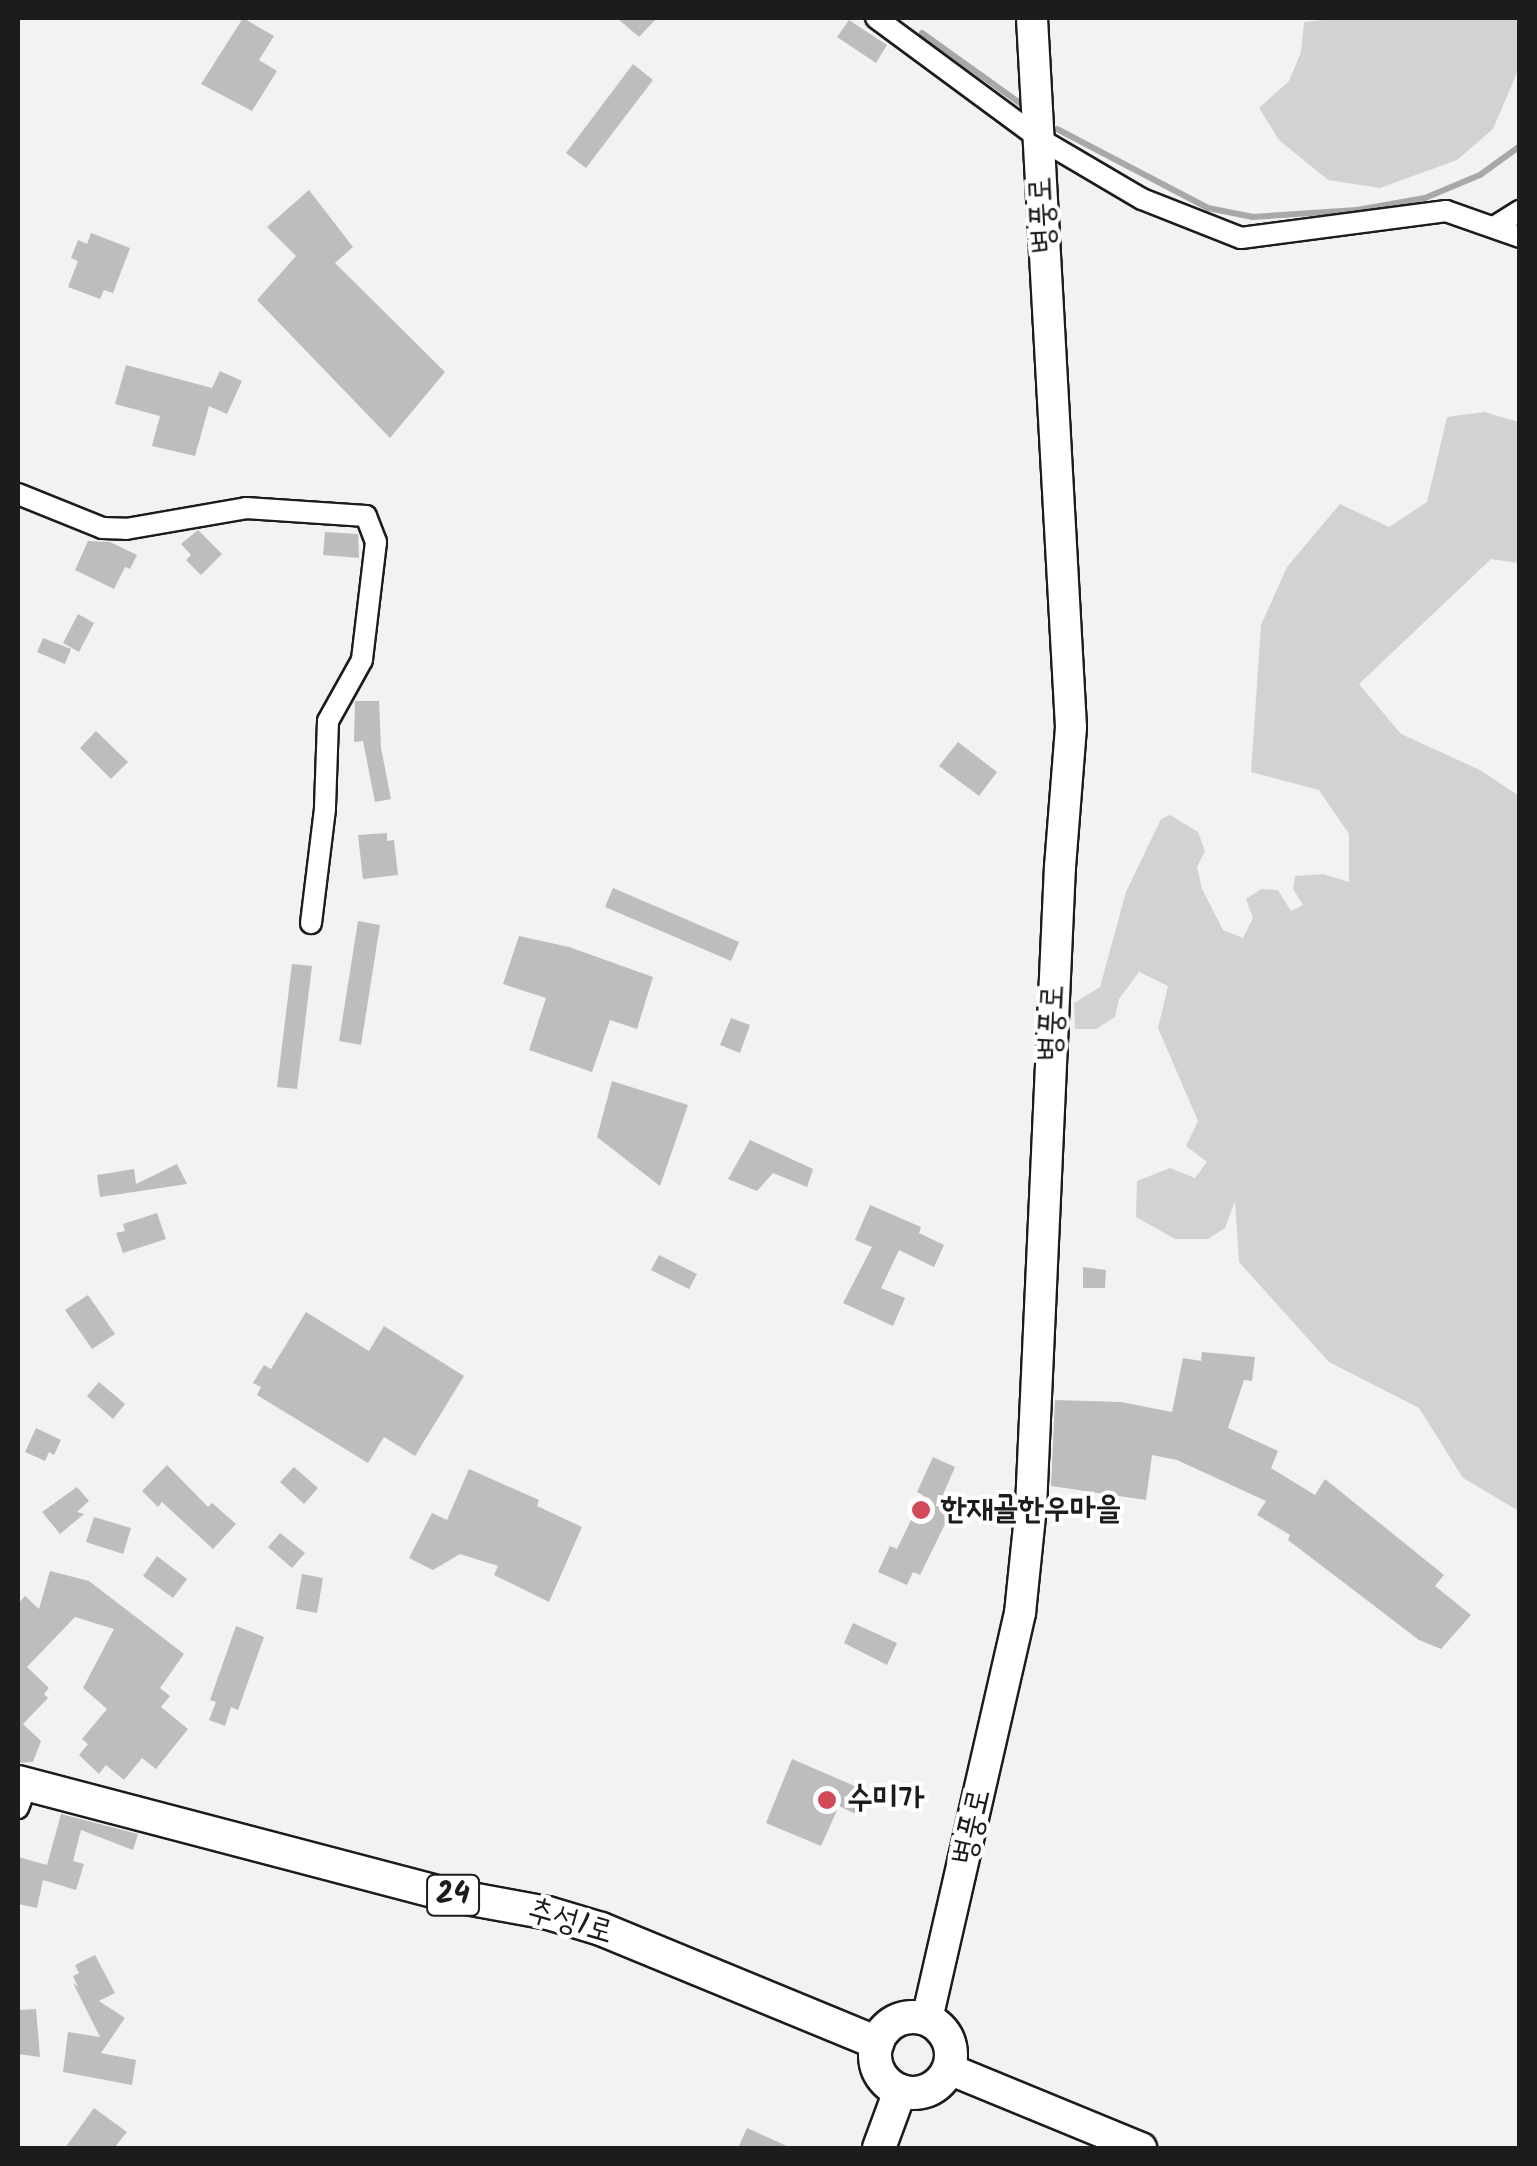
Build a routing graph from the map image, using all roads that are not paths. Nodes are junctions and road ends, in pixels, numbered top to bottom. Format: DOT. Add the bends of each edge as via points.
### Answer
graph roads {
  1 [pos="876,18"];
  2 [pos="1032,18"];
  3 [pos="1040,139"];
  4 [pos="1520,211"];
  5 [pos="1494,227"];
  6 [pos="1520,237"];
  7 [pos="18,494"];
  8 [pos="311,923"];
  9 [pos="21,1791"];
  10 [pos="927,2020"];
  11 [pos="877,2043"];
  12 [pos="949,2069"];
  13 [pos="900,2092"];
  14 [pos="879,2148"];
  15 [pos="1141,2148"];
  1 -- 3 [label="street"];
  2 -- 3 [label="main road, 병풍로"];
  3 -- 5 [label="street" via="1142,199 1240,238 1446,212"];
  3 -- 10 [label="main road, 병풍로" via="1071,727 1031,1507 1020,1613"];
  4 -- 5 [label="street"];
  5 -- 6 [label="street"];
  7 -- 8 [label="street" via="102,528 246,508 366,516 376,542 362,660 328,721"];
  9 -- 11 [label="main road, 추성1로 / 24" via="548,1913"];
  10 -- 11 [label="main road" via="895,2021"];
  10 -- 12 [label="main road" via="949,2040"];
  11 -- 13 [label="main road" via="881,2076"];
  12 -- 13 [label="main road" via="926,2092"];
  12 -- 15 [label="main road"];
  13 -- 14 [label="main road"];
}
